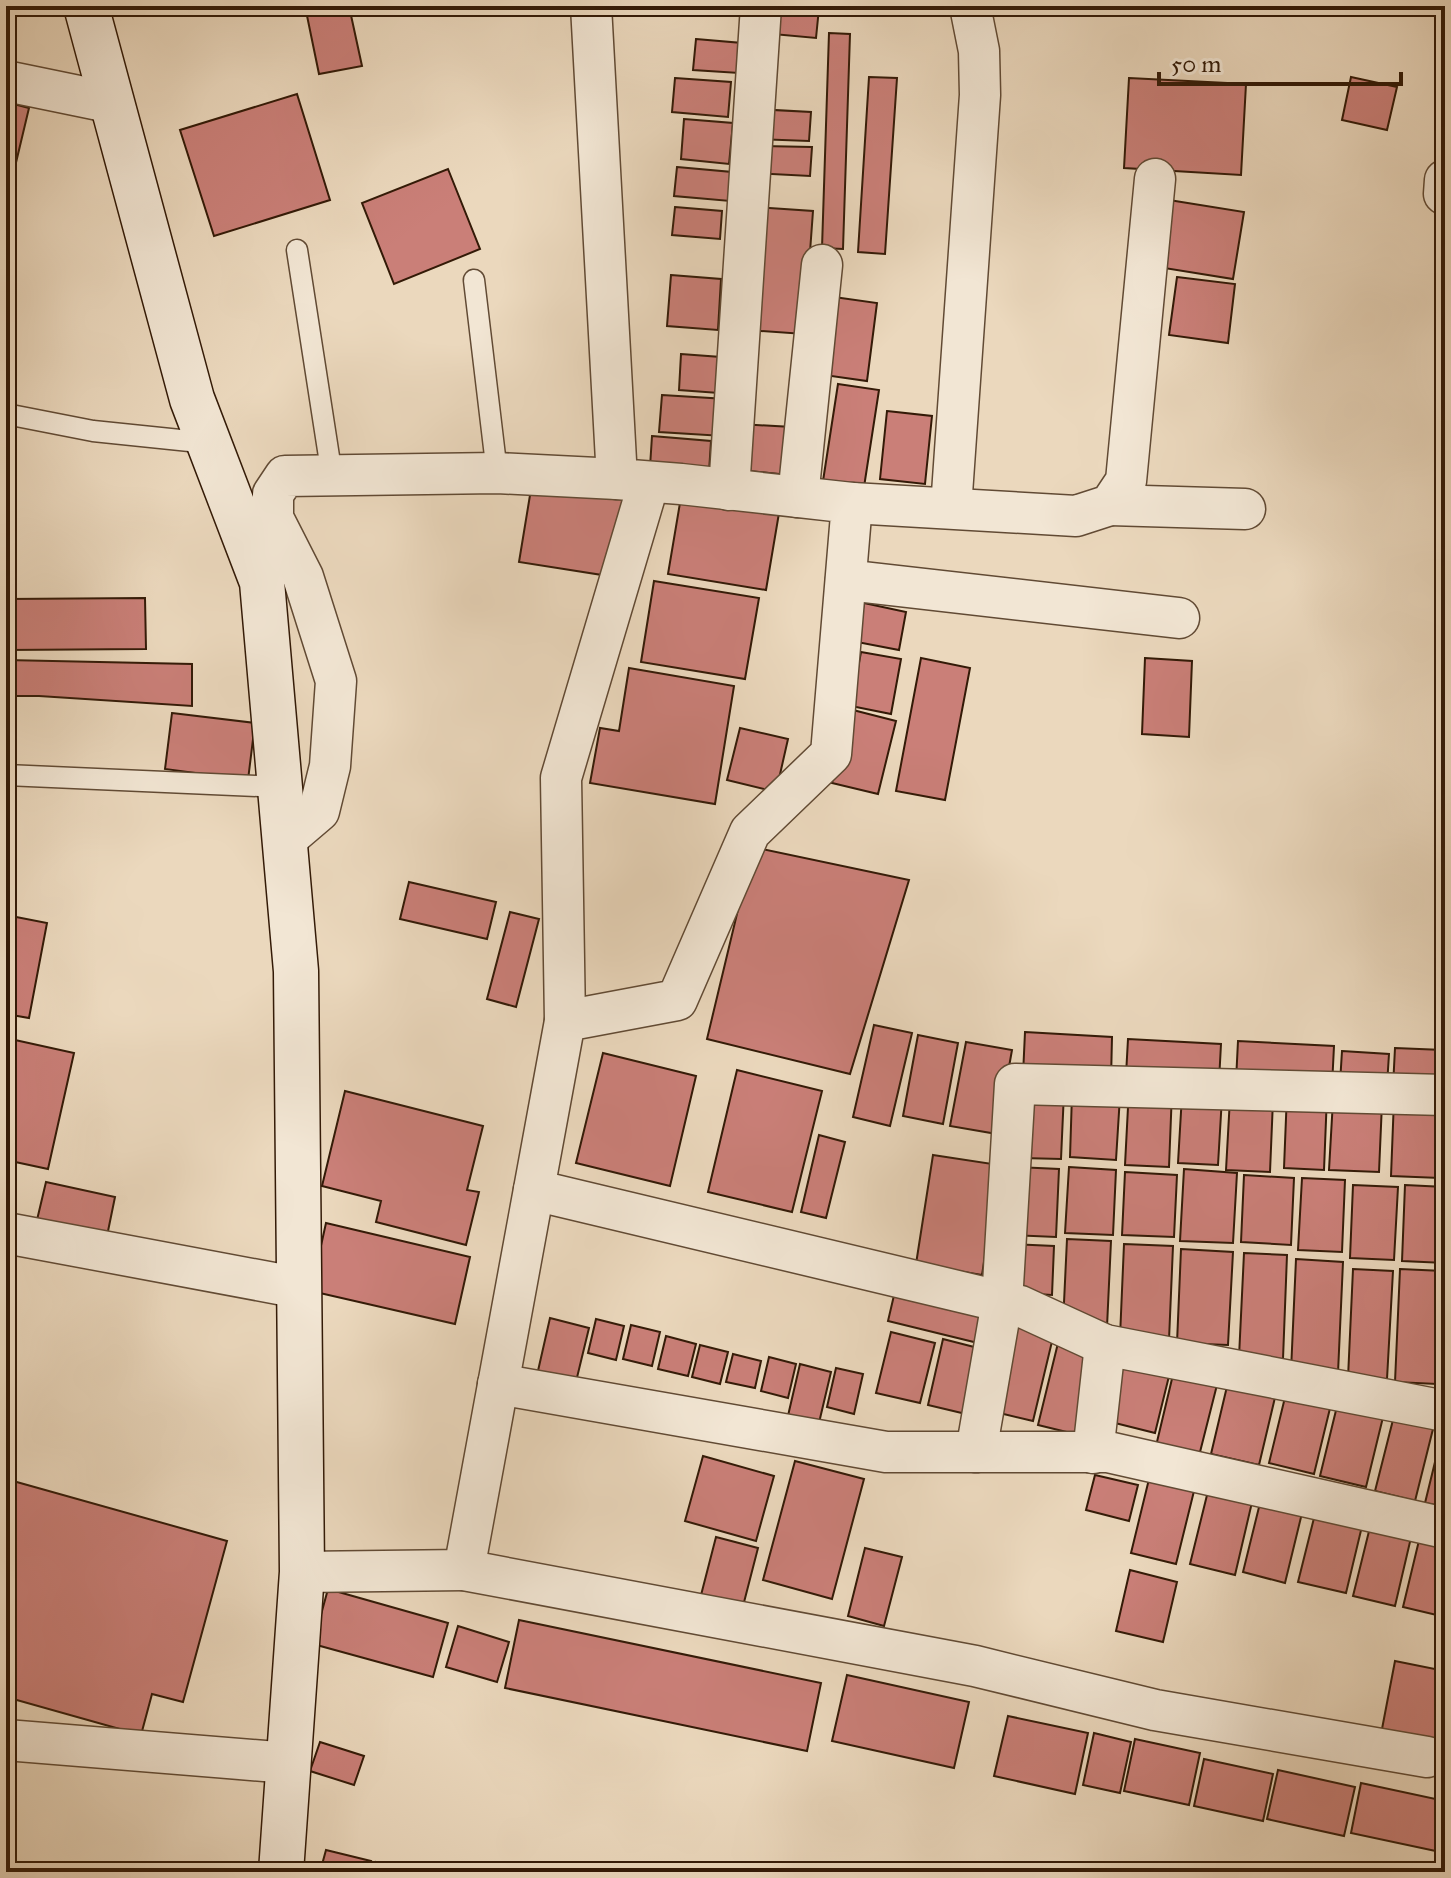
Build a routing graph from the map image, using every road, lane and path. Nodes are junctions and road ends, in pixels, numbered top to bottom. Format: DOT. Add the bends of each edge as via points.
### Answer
graph roads {
  1 [pos="86,6"];
  2 [pos="591,6"];
  3 [pos="761,6"];
  4 [pos="970,6"];
  5 [pos="6,81"];
  6 [pos="113,103"];
  7 [pos="1155,179"];
  8 [pos="297,250"];
  9 [pos="822,265"];
  10 [pos="474,280"];
  11 [pos="6,414"];
  12 [pos="209,443"];
  13 [pos="497,473"];
  14 [pos="332,476"];
  15 [pos="633,481"];
  16 [pos="729,490"];
  17 [pos="798,497"];
  18 [pos="852,503"];
  19 [pos="1110,505"];
  20 [pos="951,508"];
  21 [pos="1245,509"];
  22 [pos="846,580"];
  23 [pos="1179,618"];
  24 [pos="6,775"];
  25 [pos="280,787"];
  26 [pos="285,840"];
  27 [pos="565,1021"];
  28 [pos="1445,1095"];
  29 [pos="534,1190"];
  30 [pos="6,1233"];
  31 [pos="300,1288"];
  32 [pos="1002,1302"];
  33 [pos="1105,1345"];
  34 [pos="498,1384"];
  35 [pos="1445,1411"];
  36 [pos="976,1452"];
  37 [pos="1093,1453"];
  38 [pos="1445,1528"];
  39 [pos="464,1570"];
  40 [pos="302,1572"];
  41 [pos="6,1740"];
  42 [pos="1427,1757"];
  43 [pos="289,1763"];
  44 [pos="281,1872"];
  1 -- 6 [label="street"];
  2 -- 15 [label="street"];
  3 -- 16 [label="street"];
  4 -- 20 [label="street" via="980,95"];
  5 -- 6 [label="street"];
  6 -- 12 [label="street" via="192,399"];
  7 -- 19 [label="street" via="1126,481"];
  8 -- 14 [label="lane"];
  9 -- 17 [label="street"];
  10 -- 13 [label="lane"];
  11 -- 12 [label="lane" via="93,431"];
  12 -- 25 [label="street" via="262,582"];
  13 -- 14 [label="street"];
  13 -- 15 [label="street"];
  14 -- 26 [label="street" via="285,476 273,494 273,518 303,577 336,681 330,766 319,811"];
  15 -- 16 [label="street"];
  15 -- 27 [label="street" via="561,778"];
  16 -- 17 [label="street"];
  17 -- 18 [label="street"];
  18 -- 20 [label="street"];
  18 -- 22 [label="street"];
  19 -- 20 [label="street" via="1076,516"];
  19 -- 21 [label="street"];
  22 -- 23 [label="street"];
  22 -- 27 [label="street" via="831,754 750,832 677,1000"];
  24 -- 25 [label="lane"];
  25 -- 26 [label="street"];
  26 -- 31 [label="street" via="296,971"];
  27 -- 29 [label="street"];
  28 -- 32 [label="street" via="1015,1084"];
  29 -- 32 [label="street"];
  29 -- 34 [label="street"];
  30 -- 31 [label="street"];
  31 -- 40 [label="street"];
  32 -- 33 [label="street"];
  32 -- 36 [label="street"];
  33 -- 35 [label="street"];
  33 -- 37 [label="street"];
  34 -- 36 [label="street" via="886,1452"];
  34 -- 39 [label="street"];
  36 -- 37 [label="street"];
  37 -- 38 [label="street" via="1108,1452"];
  39 -- 40 [label="street"];
  39 -- 42 [label="street" via="975,1666 1155,1710"];
  40 -- 43 [label="street"];
  41 -- 43 [label="street"];
  43 -- 44 [label="street"];
}
